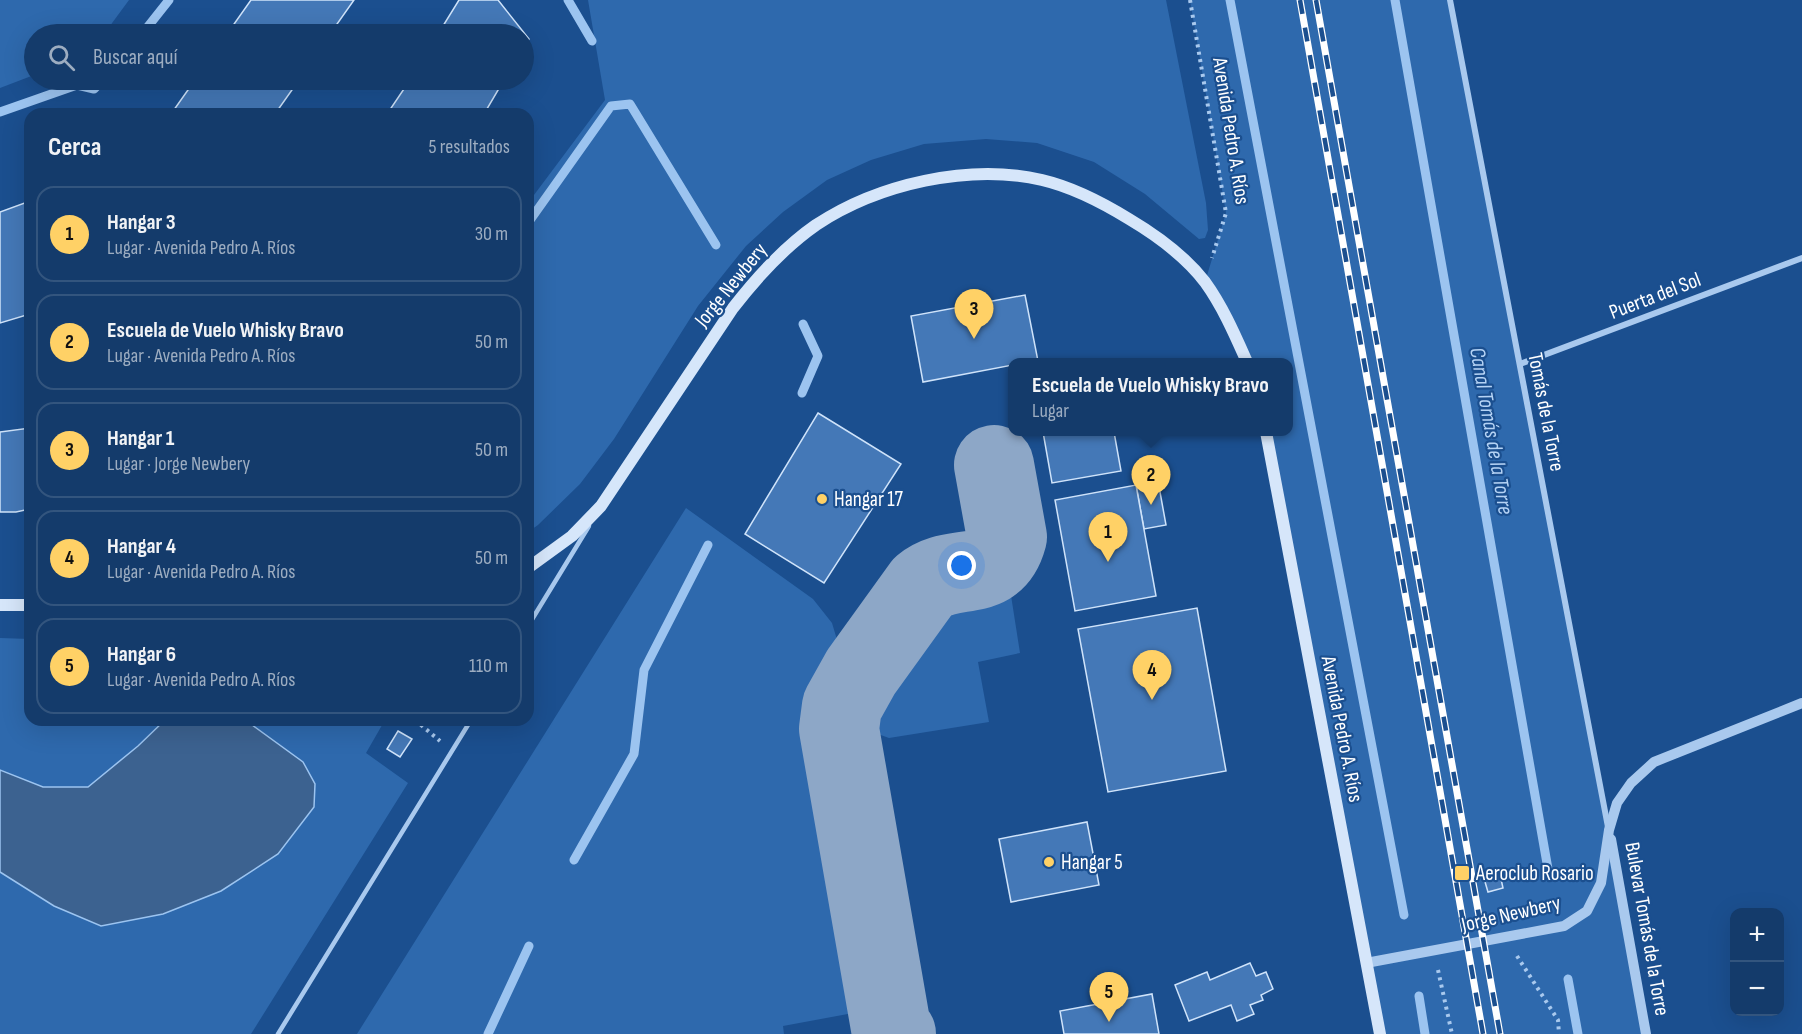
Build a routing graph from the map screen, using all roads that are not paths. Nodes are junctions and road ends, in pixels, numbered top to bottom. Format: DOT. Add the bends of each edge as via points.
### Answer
graph roads {
  1 [pos="1450,0"];
  2 [pos="1802,258"];
  3 [pos="1245,358"];
  4 [pos="1520,364"];
  5 [pos="1267,436"];
  6 [pos="601,506"];
  7 [pos="534,564"];
  8 [pos="0,605"];
  9 [pos="24,605"];
  10 [pos="534,616"];
  11 [pos="1802,704"];
  12 [pos="467,726"];
  13 [pos="1609,830"];
  14 [pos="1366,963"];
  15 [pos="278,1034"];
  16 [pos="1380,1034"];
  17 [pos="1646,1034"];
  1 -- 4 [label="street, Tomás de la Torre"];
  2 -- 4 [label="street, Puerta del Sol"];
  3 -- 6 [label="main road, Jorge Newbery" via="1231,324 1204,282 1179,255 1115,210 1042,180 963,176 924,181 886,191 816,225 757,277"];
  4 -- 13 [label="street, Tomás de la Torre"];
  5 -- 14 [label="main road, Avenida Pedro A. Ríos"];
  6 -- 7 [label="main road, Jorge Newbery" via="572,536"];
  6 -- 10 [label="lane"];
  8 -- 9 [label="main road"];
  11 -- 13 [label="street, Jorge Newbery" via="1654,762 1631,783 1617,803"];
  12 -- 15 [label="lane"];
  13 -- 14 [label="street, Jorge Newbery" via="1601,884 1587,911 1564,927"];
  13 -- 17 [label="street, Bulevar Tomás de la Torre"];
  14 -- 16 [label="main road, Avenida Pedro A. Ríos"];
}
